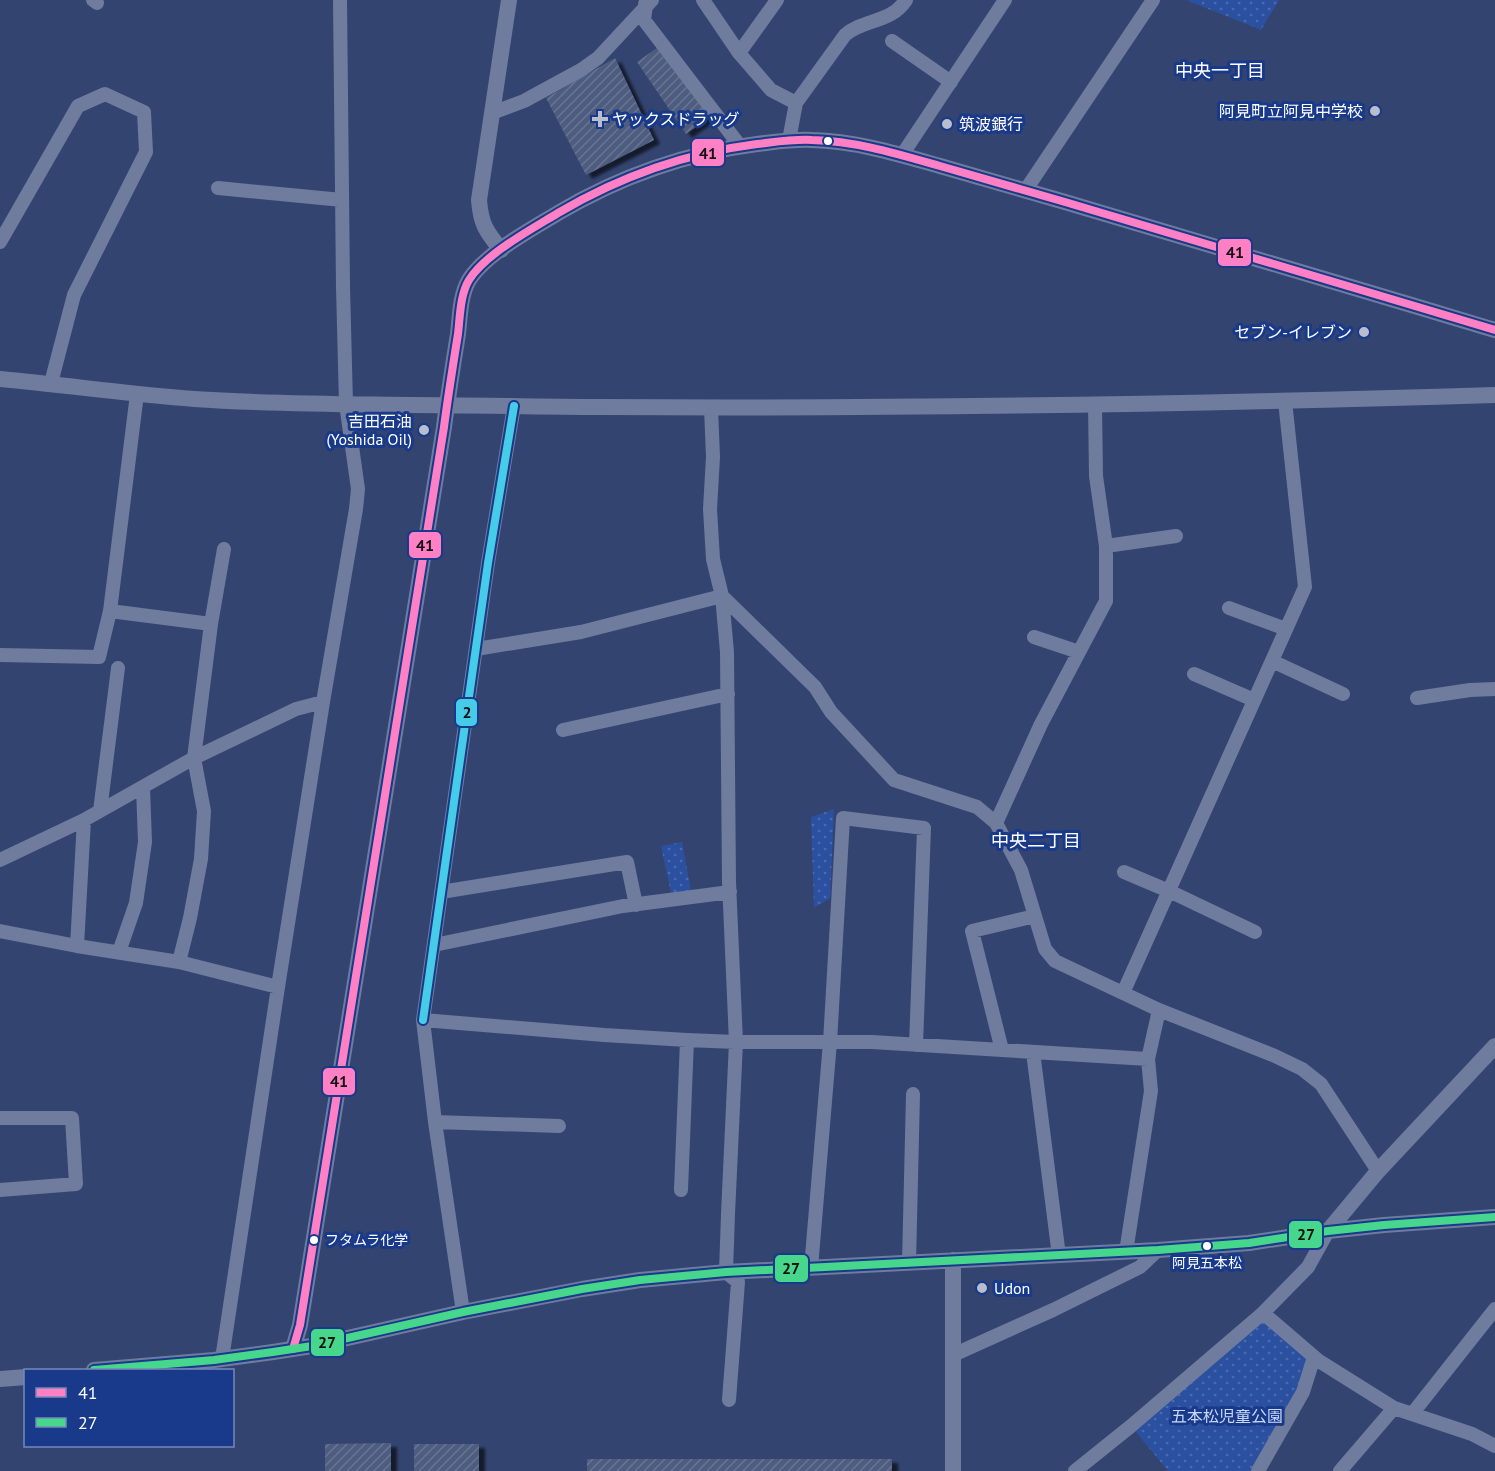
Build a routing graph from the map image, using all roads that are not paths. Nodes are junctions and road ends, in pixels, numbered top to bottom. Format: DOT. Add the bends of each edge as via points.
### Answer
graph roads {
  1 [pos="340,0"];
  2 [pos="509,0"];
  3 [pos="703,0"];
  4 [pos="777,0"];
  5 [pos="906,0"];
  6 [pos="1005,0"];
  7 [pos="1153,0"];
  8 [pos="647,2"];
  9 [pos="892,41"];
  10 [pos="739,53"];
  11 [pos="951,82"];
  12 [pos="795,103"];
  13 [pos="492,113"];
  14 [pos="789,140"];
  15 [pos="740,146"];
  16 [pos="902,155"];
  17 [pos="218,188"];
  18 [pos="1025,190"];
  19 [pos="342,200"];
  20 [pos="0,242"];
  21 [pos="501,250"];
  22 [pos="1495,330"];
  23 [pos="0,379"];
  24 [pos="51,383"];
  25 [pos="137,394"];
  26 [pos="1495,395"];
  27 [pos="1285,401"];
  28 [pos="346,404"];
  29 [pos="1095,404"];
  30 [pos="447,405"];
  31 [pos="514,406"];
  32 [pos="711,408"];
  33 [pos="1176,536"];
  34 [pos="1106,546"];
  35 [pos="224,549"];
  36 [pos="722,596"];
  37 [pos="1229,608"];
  38 [pos="110,611"];
  39 [pos="212,624"];
  40 [pos="1286,629"];
  41 [pos="1034,637"];
  42 [pos="476,649"];
  43 [pos="1079,652"];
  44 [pos="0,655"];
  45 [pos="1272,661"];
  46 [pos="118,668"];
  47 [pos="1194,674"];
  48 [pos="1495,689"];
  49 [pos="728,694"];
  50 [pos="1343,694"];
  51 [pos="1417,698"];
  52 [pos="1254,700"];
  53 [pos="323,702"];
  54 [pos="563,730"];
  55 [pos="194,758"];
  56 [pos="143,788"];
  57 [pos="100,812"];
  58 [pos="84,820"];
  59 [pos="996,823"];
  60 [pos="0,860"];
  61 [pos="1124,872"];
  62 [pos="1169,891"];
  63 [pos="441,892"];
  64 [pos="730,892"];
  65 [pos="636,905"];
  66 [pos="1035,916"];
  67 [pos="0,931"];
  68 [pos="1255,932"];
  69 [pos="434,945"];
  70 [pos="77,946"];
  71 [pos="119,952"];
  72 [pos="179,962"];
  73 [pos="278,987"];
  74 [pos="1123,993"];
  75 [pos="1159,1010"];
  76 [pos="423,1020"];
  77 [pos="687,1040"];
  78 [pos="736,1042"];
  79 [pos="830,1042"];
  80 [pos="916,1045"];
  81 [pos="1495,1046"];
  82 [pos="1002,1050"];
  83 [pos="1033,1052"];
  84 [pos="1148,1059"];
  85 [pos="913,1094"];
  86 [pos="0,1118"];
  87 [pos="435,1122"];
  88 [pos="559,1126"];
  89 [pos="1378,1171"];
  90 [pos="0,1190"];
  91 [pos="681,1190"];
  92 [pos="1495,1217"];
  93 [pos="1328,1232"];
  94 [pos="1158,1250"];
  95 [pos="1126,1252"];
  96 [pos="1059,1256"];
  97 [pos="953,1260"];
  98 [pos="909,1263"];
  99 [pos="811,1268"];
  100 [pos="726,1272"];
  101 [pos="1495,1309"];
  102 [pos="463,1312"];
  103 [pos="1263,1313"];
  104 [pos="293,1349"];
  105 [pos="953,1355"];
  106 [pos="1314,1357"];
  107 [pos="222,1359"];
  108 [pos="115,1369"];
  109 [pos="24,1377"];
  110 [pos="0,1379"];
  111 [pos="729,1400"];
  112 [pos="1394,1408"];
  113 [pos="1412,1414"];
  114 [pos="1495,1446"];
  115 [pos="952,1471"];
  116 [pos="1075,1471"];
  117 [pos="1258,1471"];
  118 [pos="1340,1471"];
  1 -- 19 [label="street"];
  2 -- 13 [label="street"];
  3 -- 10 [label="street"];
  4 -- 10 [label="street"];
  5 -- 12 [label="street" via="890,16 855,27 845,35"];
  6 -- 11 [label="street"];
  7 -- 18 [label="street"];
  8 -- 13 [label="street" via="598,58 524,101"];
  8 -- 15 [label="street" via="645,20"];
  9 -- 11 [label="street"];
  10 -- 12 [label="street" via="771,90"];
  11 -- 16 [label="street"];
  12 -- 14 [label="street"];
  13 -- 21 [label="street" via="479,200 480,218"];
  14 -- 15 [label="street"];
  14 -- 16 [label="street" via="836,141"];
  15 -- 21 [label="street" via="636,174 569,207"];
  16 -- 18 [label="street"];
  17 -- 19 [label="street"];
  18 -- 22 [label="street"];
  19 -- 28 [label="street"];
  20 -- 24 [label="street" via="78,106 105,94 144,112 146,152 74,295"];
  21 -- 30 [label="street" via="467,284"];
  23 -- 24 [label="street"];
  24 -- 25 [label="street"];
  25 -- 28 [label="street"];
  25 -- 38 [label="street"];
  26 -- 27 [label="street"];
  27 -- 29 [label="street"];
  27 -- 40 [label="street" via="1305,587"];
  28 -- 30 [label="street"];
  28 -- 53 [label="street" via="358,489"];
  29 -- 32 [label="street"];
  29 -- 34 [label="street" via="1096,476"];
  30 -- 31 [label="street"];
  30 -- 104 [label="street" via="300,1325"];
  31 -- 32 [label="street"];
  31 -- 42 [label="street"];
  32 -- 36 [label="street" via="710,509 713,559"];
  33 -- 34 [label="street"];
  34 -- 43 [label="street" via="1106,601"];
  35 -- 39 [label="street"];
  36 -- 42 [label="street" via="581,632"];
  36 -- 49 [label="street"];
  36 -- 59 [label="street" via="816,687 831,712 894,780 977,807"];
  37 -- 40 [label="street"];
  38 -- 39 [label="street"];
  38 -- 44 [label="street" via="99,657"];
  39 -- 55 [label="street"];
  40 -- 45 [label="street"];
  41 -- 43 [label="street"];
  42 -- 63 [label="street"];
  43 -- 59 [label="street"];
  45 -- 50 [label="street"];
  45 -- 52 [label="street"];
  46 -- 57 [label="street"];
  47 -- 52 [label="street"];
  48 -- 51 [label="street"];
  49 -- 54 [label="street"];
  49 -- 64 [label="street"];
  52 -- 62 [label="street"];
  53 -- 55 [label="street" via="296,709"];
  53 -- 73 [label="street"];
  55 -- 56 [label="street"];
  55 -- 72 [label="street" via="204,811 201,859"];
  56 -- 57 [label="street"];
  56 -- 71 [label="street" via="145,842 136,903"];
  57 -- 58 [label="street"];
  58 -- 60 [label="street"];
  58 -- 70 [label="street"];
  59 -- 66 [label="street" via="1021,870"];
  61 -- 62 [label="street"];
  62 -- 68 [label="street"];
  62 -- 74 [label="street"];
  63 -- 65 [label="street" via="627,862"];
  63 -- 69 [label="street"];
  64 -- 65 [label="street"];
  64 -- 78 [label="street"];
  65 -- 69 [label="street"];
  66 -- 74 [label="street" via="1045,949 1055,961"];
  66 -- 82 [label="street" via="972,931"];
  67 -- 70 [label="street"];
  69 -- 76 [label="street"];
  70 -- 71 [label="street"];
  71 -- 72 [label="street"];
  72 -- 73 [label="street"];
  73 -- 107 [label="street"];
  74 -- 75 [label="street"];
  75 -- 84 [label="street"];
  75 -- 89 [label="street" via="1302,1069 1321,1084"];
  76 -- 77 [label="street"];
  76 -- 87 [label="street"];
  77 -- 78 [label="street"];
  77 -- 91 [label="street"];
  78 -- 79 [label="street"];
  78 -- 100 [label="street"];
  79 -- 80 [label="street"];
  79 -- 80 [label="street" via="843,818 924,828"];
  79 -- 99 [label="street"];
  80 -- 82 [label="street"];
  81 -- 89 [label="street"];
  82 -- 83 [label="street"];
  83 -- 84 [label="street"];
  83 -- 96 [label="street"];
  84 -- 95 [label="street" via="1150,1091"];
  85 -- 98 [label="street"];
  86 -- 90 [label="street" via="72,1118 76,1184"];
  87 -- 88 [label="street"];
  87 -- 102 [label="street"];
  89 -- 93 [label="street"];
  92 -- 93 [label="street"];
  93 -- 94 [label="street"];
  93 -- 103 [label="street" via="1308,1267"];
  94 -- 95 [label="street"];
  94 -- 105 [label="street" via="1140,1267"];
  95 -- 96 [label="street"];
  96 -- 97 [label="street"];
  97 -- 98 [label="street"];
  97 -- 105 [label="street"];
  98 -- 99 [label="street"];
  99 -- 100 [label="street"];
  100 -- 102 [label="street" via="640,1280"];
  100 -- 111 [label="street" via="738,1282"];
  101 -- 113 [label="street"];
  102 -- 104 [label="street"];
  103 -- 106 [label="street"];
  103 -- 116 [label="street"];
  104 -- 107 [label="street"];
  105 -- 115 [label="street"];
  106 -- 112 [label="street"];
  106 -- 117 [label="street" via="1303,1392"];
  107 -- 108 [label="street"];
  109 -- 110 [label="street"];
  112 -- 113 [label="street"];
  112 -- 118 [label="street"];
  113 -- 114 [label="street"];
}
